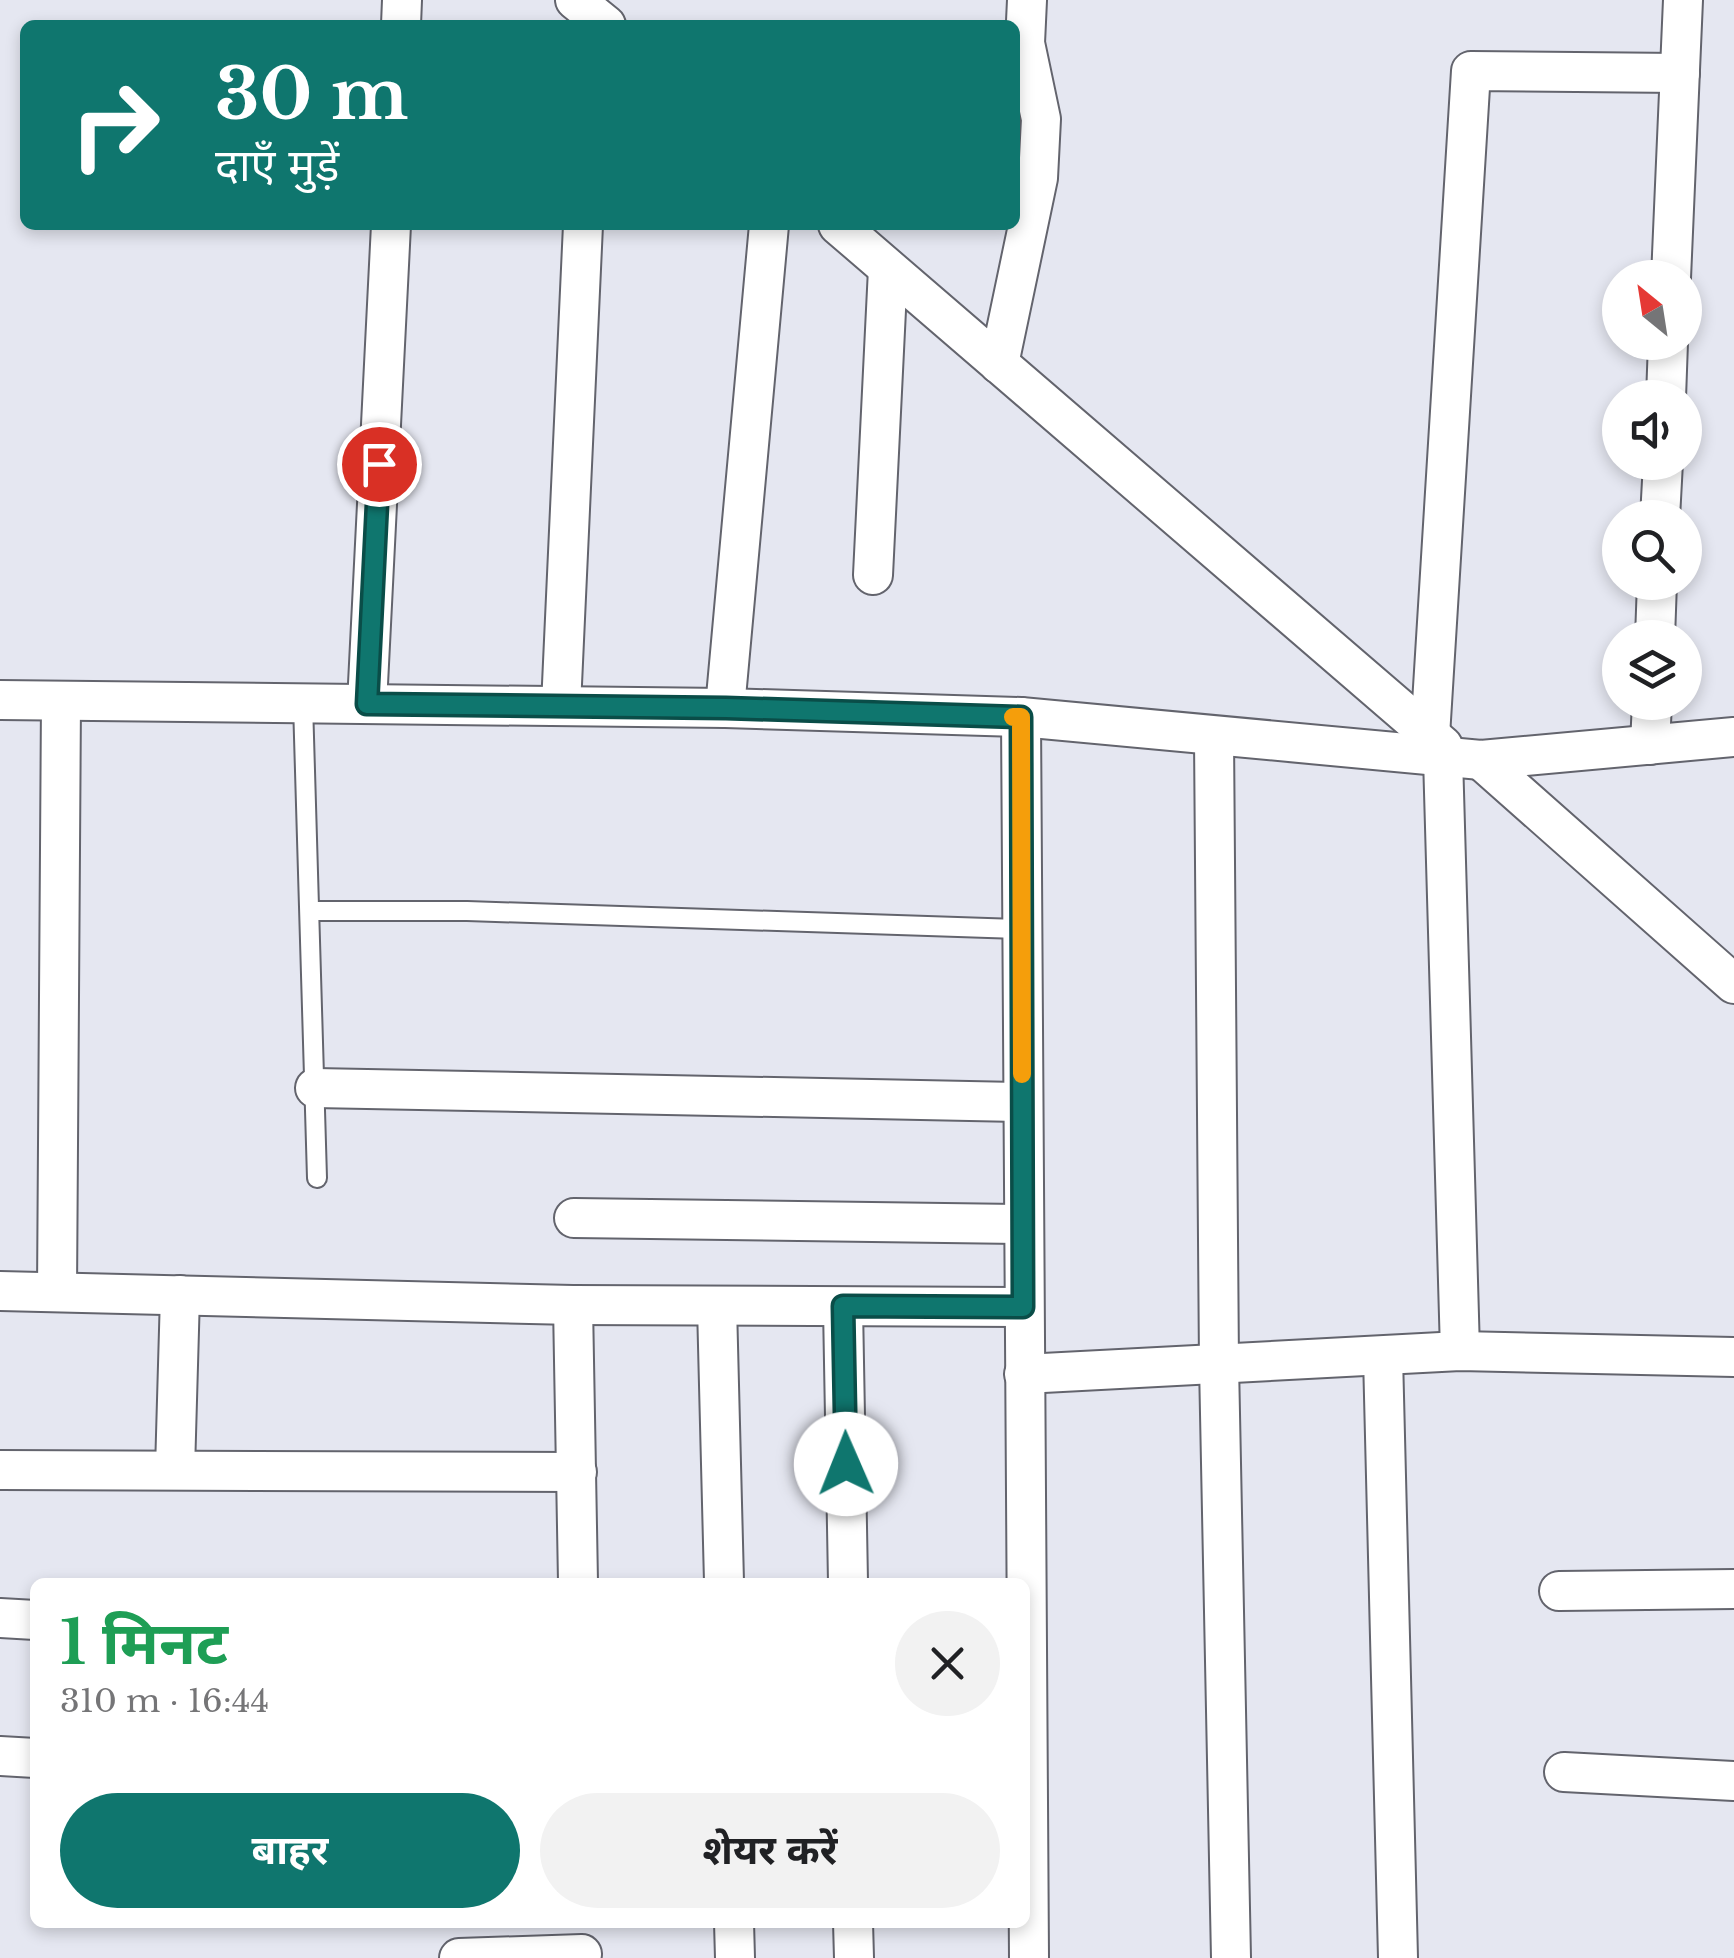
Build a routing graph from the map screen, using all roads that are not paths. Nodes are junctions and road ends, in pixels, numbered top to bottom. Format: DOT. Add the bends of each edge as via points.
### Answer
graph roads {
  1 [pos="1026,0"];
  2 [pos="1683,0"];
  3 [pos="1680,74"];
  4 [pos="391,230"];
  5 [pos="583,230"];
  6 [pos="770,230"];
  7 [pos="844,230"];
  8 [pos="1672,260"];
  9 [pos="888,269"];
  10 [pos="999,364"];
  11 [pos="872,575"];
  12 [pos="0,700"];
  13 [pos="62,701"];
  14 [pos="302,703"];
  15 [pos="367,704"];
  16 [pos="561,706"];
  17 [pos="726,708"];
  18 [pos="1021,717"];
  19 [pos="1651,720"];
  20 [pos="1214,737"];
  21 [pos="1734,738"];
  22 [pos="1650,745"];
  23 [pos="1453,752"];
  24 [pos="310,911"];
  25 [pos="1022,930"];
  26 [pos="1734,984"];
  27 [pos="314,1088"];
  28 [pos="1022,1102"];
  29 [pos="317,1178"];
  30 [pos="574,1218"];
  31 [pos="1022,1224"];
  32 [pos="0,1290"];
  33 [pos="57,1292"];
  34 [pos="180,1295"];
  35 [pos="573,1305"];
  36 [pos="717,1306"];
  37 [pos="843,1306"];
  38 [pos="1023,1307"];
  39 [pos="1460,1352"];
  40 [pos="1383,1356"];
  41 [pos="1734,1357"];
  42 [pos="1219,1364"];
  43 [pos="1024,1374"];
  44 [pos="0,1470"];
  45 [pos="175,1470"];
  46 [pos="576,1472"];
  47 [pos="578,1578"];
  48 [pos="724,1578"];
  49 [pos="848,1578"];
  50 [pos="1026,1578"];
  51 [pos="1734,1589"];
  52 [pos="1559,1591"];
  53 [pos="0,1618"];
  54 [pos="30,1620"];
  55 [pos="0,1756"];
  56 [pos="30,1758"];
  57 [pos="1564,1772"];
  58 [pos="1734,1781"];
  59 [pos="734,1928"];
  60 [pos="853,1928"];
  61 [pos="1029,1928"];
  62 [pos="581,1945"];
  63 [pos="459,1958"];
  64 [pos="735,1958"];
  65 [pos="854,1958"];
  66 [pos="1029,1958"];
  67 [pos="1231,1958"];
  68 [pos="1398,1958"];
  1 -- 10 [label="street" via="1025,43 1041,119 1038,178"];
  2 -- 3 [label="street"];
  3 -- 8 [label="street"];
  3 -- 23 [label="street" via="1471,71"];
  4 -- 15 [label="street"];
  5 -- 16 [label="street"];
  6 -- 17 [label="street"];
  7 -- 9 [label="street"];
  9 -- 10 [label="street"];
  9 -- 11 [label="street"];
  10 -- 23 [label="street"];
  12 -- 13 [label="street"];
  13 -- 14 [label="street"];
  13 -- 33 [label="street"];
  14 -- 15 [label="street"];
  14 -- 24 [label="lane"];
  15 -- 16 [label="street"];
  16 -- 17 [label="street"];
  17 -- 18 [label="street"];
  18 -- 20 [label="street"];
  18 -- 25 [label="street"];
  19 -- 22 [label="street"];
  20 -- 23 [label="street"];
  20 -- 42 [label="street"];
  21 -- 22 [label="street"];
  22 -- 23 [label="street"];
  23 -- 26 [label="street"];
  23 -- 39 [label="street"];
  24 -- 25 [label="lane" via="467,910"];
  24 -- 27 [label="lane"];
  25 -- 28 [label="street"];
  27 -- 28 [label="street"];
  27 -- 29 [label="lane"];
  28 -- 31 [label="street"];
  30 -- 31 [label="street"];
  31 -- 38 [label="street"];
  32 -- 33 [label="street"];
  33 -- 34 [label="street"];
  34 -- 35 [label="street"];
  34 -- 45 [label="street"];
  35 -- 36 [label="street"];
  35 -- 46 [label="street"];
  36 -- 37 [label="street"];
  36 -- 48 [label="street"];
  37 -- 38 [label="street"];
  37 -- 49 [label="street"];
  38 -- 43 [label="street"];
  39 -- 40 [label="street"];
  39 -- 41 [label="street"];
  40 -- 42 [label="street"];
  40 -- 68 [label="street"];
  42 -- 43 [label="street"];
  42 -- 67 [label="street"];
  43 -- 50 [label="street"];
  44 -- 45 [label="street"];
  45 -- 46 [label="street"];
  46 -- 47 [label="street"];
  51 -- 52 [label="street"];
  53 -- 54 [label="street"];
  55 -- 56 [label="street"];
  57 -- 58 [label="street"];
  59 -- 64 [label="street"];
  60 -- 65 [label="street"];
  61 -- 66 [label="street"];
  62 -- 63 [label="street"];
}
